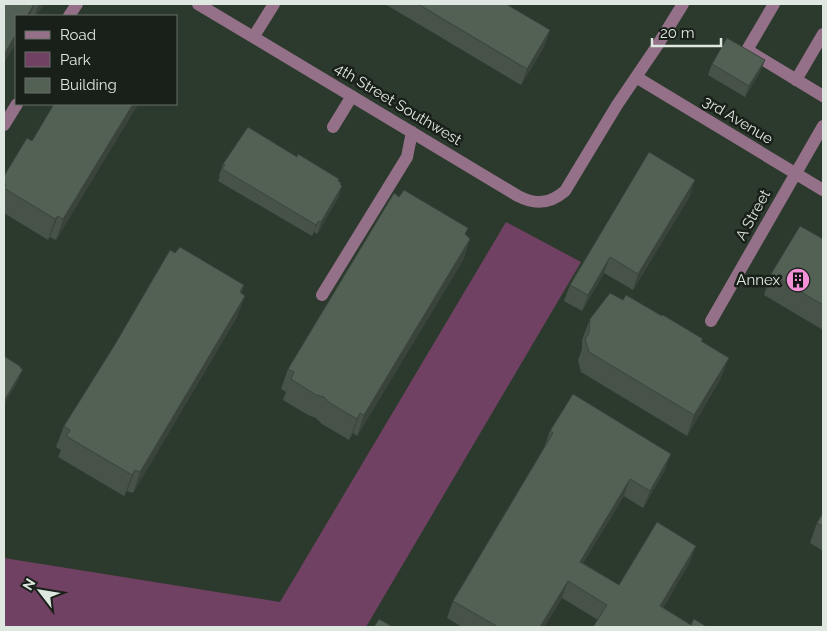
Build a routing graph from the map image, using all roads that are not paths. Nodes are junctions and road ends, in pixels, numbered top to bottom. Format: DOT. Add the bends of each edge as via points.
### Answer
graph roads {
  1 [pos="77,4"];
  2 [pos="198,4"];
  3 [pos="274,4"];
  4 [pos="774,4"];
  5 [pos="679,5"];
  6 [pos="70,15"];
  7 [pos="823,34"];
  8 [pos="254,36"];
  9 [pos="636,77"];
  10 [pos="796,80"];
  11 [pos="352,96"];
  12 [pos="823,96"];
  13 [pos="15,105"];
  14 [pos="4,125"];
  15 [pos="823,126"];
  16 [pos="333,127"];
  17 [pos="412,132"];
  18 [pos="795,173"];
  19 [pos="823,190"];
  20 [pos="322,295"];
  21 [pos="712,321"];
  1 -- 6 [label="street"];
  2 -- 8 [label="street, 4th Street Southwest"];
  3 -- 8 [label="street"];
  4 -- 10 [label="street" via="747,50"];
  5 -- 9 [label="street, 4th Street Southwest" via="658,46"];
  7 -- 10 [label="street"];
  8 -- 11 [label="street, 4th Street Southwest"];
  9 -- 17 [label="street, 4th Street Southwest" via="565,191 543,202 532,202 518,196"];
  9 -- 18 [label="street, 3rd Avenue"];
  10 -- 12 [label="street"];
  11 -- 16 [label="street"];
  11 -- 17 [label="street, 4th Street Southwest"];
  13 -- 14 [label="street"];
  15 -- 18 [label="street, A Street"];
  17 -- 20 [label="street" via="407,157"];
  18 -- 19 [label="street, 3rd Avenue"];
  18 -- 21 [label="street, A Street"];
}
